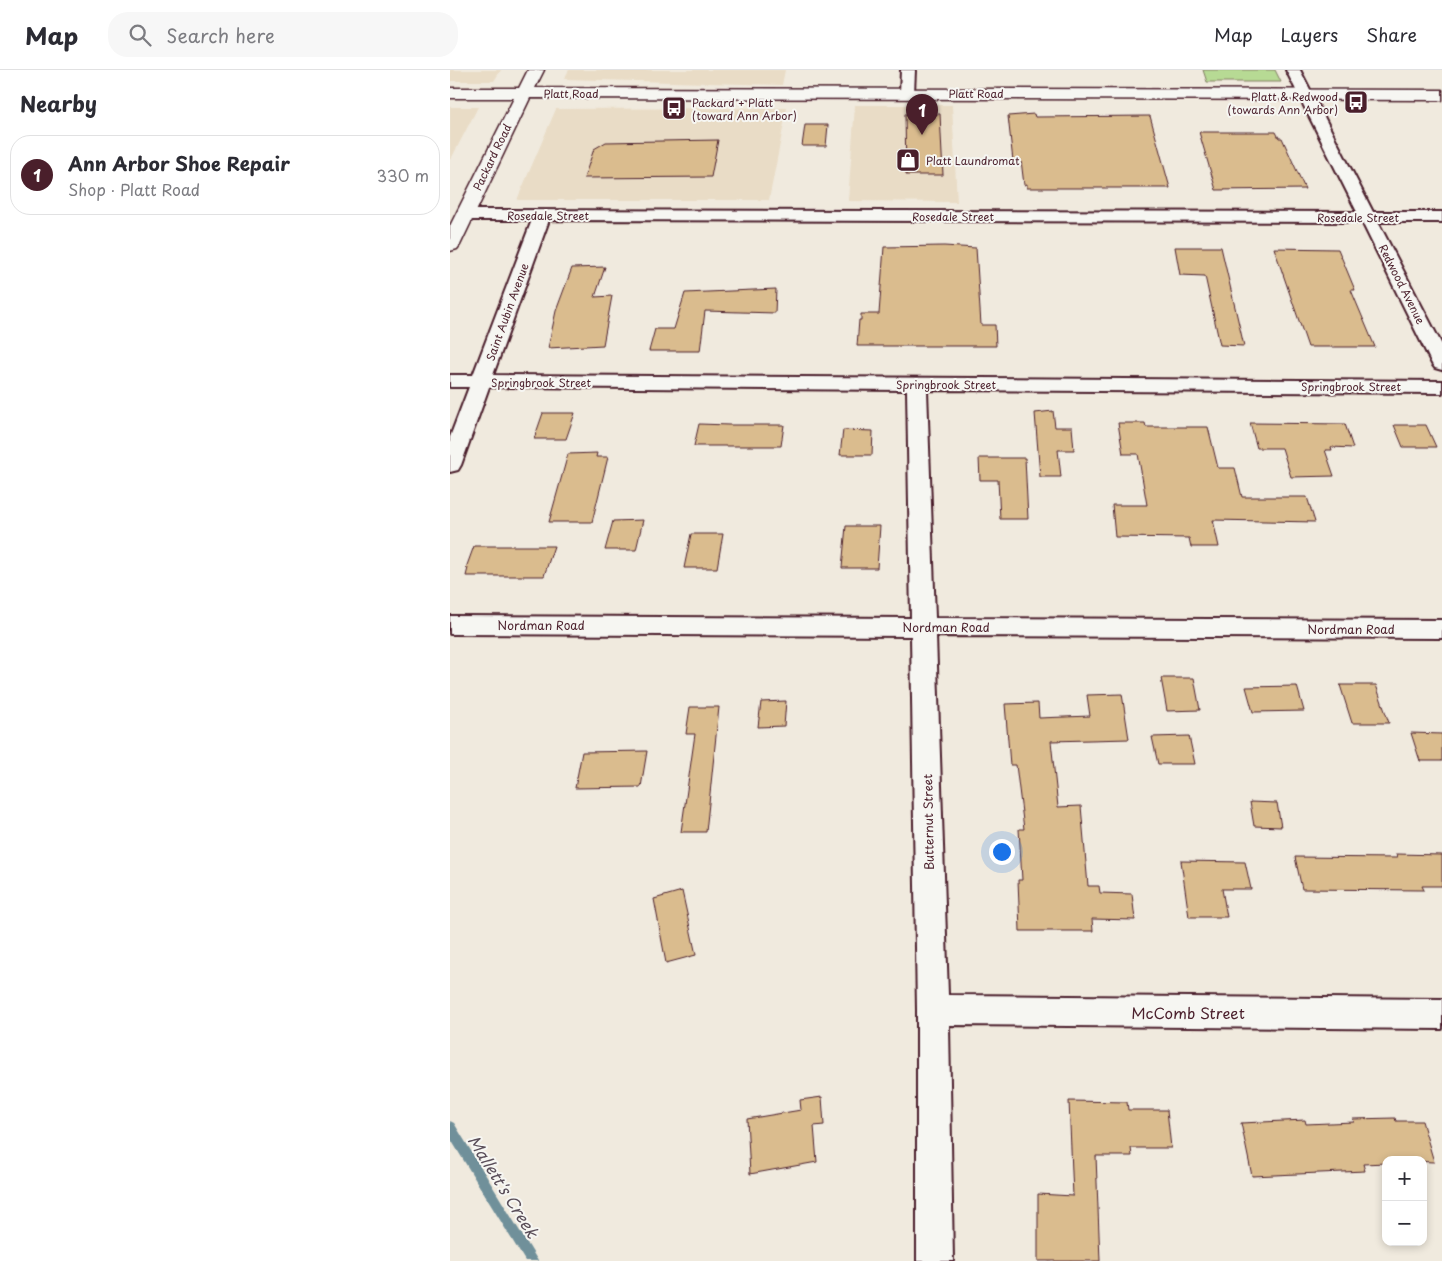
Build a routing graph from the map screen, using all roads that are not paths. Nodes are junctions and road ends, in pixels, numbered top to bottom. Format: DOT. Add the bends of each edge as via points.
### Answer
graph roads {
  1 [pos="536,70"];
  2 [pos="908,70"];
  3 [pos="1293,70"];
  4 [pos="450,93"];
  5 [pos="524,93"];
  6 [pos="907,93"];
  7 [pos="1305,94"];
  8 [pos="1442,95"];
  9 [pos="465,215"];
  10 [pos="542,215"];
  11 [pos="1368,217"];
  12 [pos="1442,217"];
  13 [pos="450,245"];
  14 [pos="1442,364"];
  15 [pos="450,381"];
  16 [pos="482,381"];
  17 [pos="917,384"];
  18 [pos="1442,387"];
  19 [pos="450,465"];
  20 [pos="450,624"];
  21 [pos="923,626"];
  22 [pos="1442,629"];
  23 [pos="933,1010"];
  24 [pos="1442,1014"];
  25 [pos="935,1261"];
  1 -- 5 [label="main road, Packard Road"];
  2 -- 6 [label="street"];
  3 -- 7 [label="street, Redwood Avenue"];
  4 -- 5 [label="main road, Platt Road"];
  5 -- 6 [label="main road, Platt Road"];
  5 -- 9 [label="main road, Packard Road"];
  6 -- 7 [label="main road, Platt Road"];
  7 -- 8 [label="main road, Platt Road"];
  7 -- 11 [label="street, Redwood Avenue"];
  9 -- 10 [label="street, Rosedale Street"];
  9 -- 13 [label="main road, Packard Road"];
  10 -- 11 [label="street, Rosedale Street"];
  10 -- 16 [label="street, Saint Aubin Avenue"];
  11 -- 12 [label="street, Rosedale Street"];
  11 -- 14 [label="street, Redwood Avenue"];
  15 -- 16 [label="street, Springbrook Street"];
  16 -- 17 [label="street, Springbrook Street"];
  16 -- 19 [label="street, Saint Aubin Avenue"];
  17 -- 18 [label="street, Springbrook Street"];
  17 -- 21 [label="street, Butternut Street"];
  20 -- 21 [label="street, Nordman Road"];
  21 -- 22 [label="street, Nordman Road"];
  21 -- 23 [label="street, Butternut Street"];
  23 -- 24 [label="street, McComb Street"];
  23 -- 25 [label="street, Butternut Street"];
}
